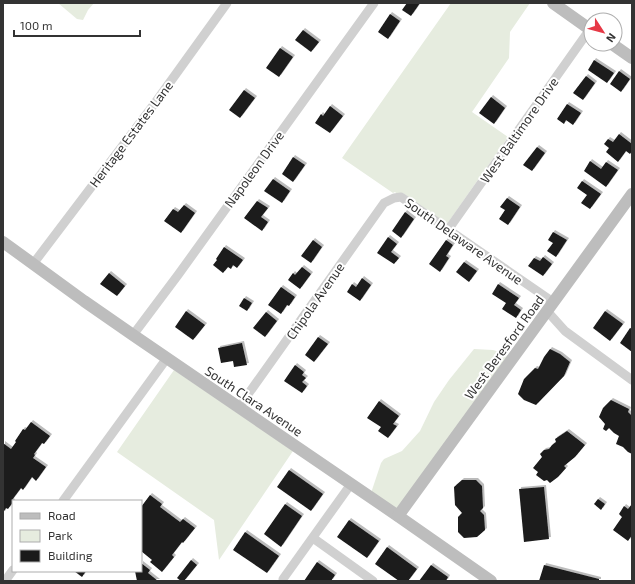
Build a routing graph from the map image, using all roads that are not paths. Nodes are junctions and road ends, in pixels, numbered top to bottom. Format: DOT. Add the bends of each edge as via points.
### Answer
graph roads {
  1 [pos="227,3"];
  2 [pos="374,3"];
  3 [pos="553,3"];
  4 [pos="583,24"];
  5 [pos="583,40"];
  6 [pos="623,52"];
  7 [pos="632,58"];
  8 [pos="632,194"];
  9 [pos="394,198"];
  10 [pos="448,230"];
  11 [pos="3,242"];
  12 [pos="33,264"];
  13 [pos="550,307"];
  14 [pos="133,335"];
  15 [pos="167,358"];
  16 [pos="632,380"];
  17 [pos="239,407"];
  18 [pos="351,484"];
  19 [pos="64,500"];
  20 [pos="398,516"];
  21 [pos="313,538"];
  22 [pos="12,571"];
  23 [pos="283,580"];
  24 [pos="5,581"];
  25 [pos="373,581"];
  26 [pos="491,581"];
  1 -- 12 [label="street, Heritage Estates Lane"];
  2 -- 14 [label="street, Napoleon Drive"];
  3 -- 4 [label="street"];
  5 -- 10 [label="street, West Baltimore Drive"];
  6 -- 7 [label="street"];
  8 -- 13 [label="street, West Beresford Road"];
  9 -- 10 [label="street, South Delaware Avenue" via="401,197"];
  9 -- 17 [label="street, Chipola Avenue" via="384,204"];
  10 -- 13 [label="street, South Delaware Avenue"];
  11 -- 12 [label="street, South Clara Avenue"];
  12 -- 14 [label="street, South Clara Avenue"];
  13 -- 16 [label="street, South Delaware Avenue" via="565,331"];
  13 -- 20 [label="street, West Beresford Road"];
  14 -- 15 [label="street, South Clara Avenue"];
  15 -- 17 [label="street, South Clara Avenue"];
  15 -- 19 [label="street"];
  17 -- 18 [label="street, South Clara Avenue"];
  18 -- 20 [label="street, South Clara Avenue"];
  18 -- 21 [label="street"];
  20 -- 26 [label="street, South Clara Avenue"];
  21 -- 23 [label="street"];
  21 -- 25 [label="street"];
  22 -- 24 [label="street"];
}
